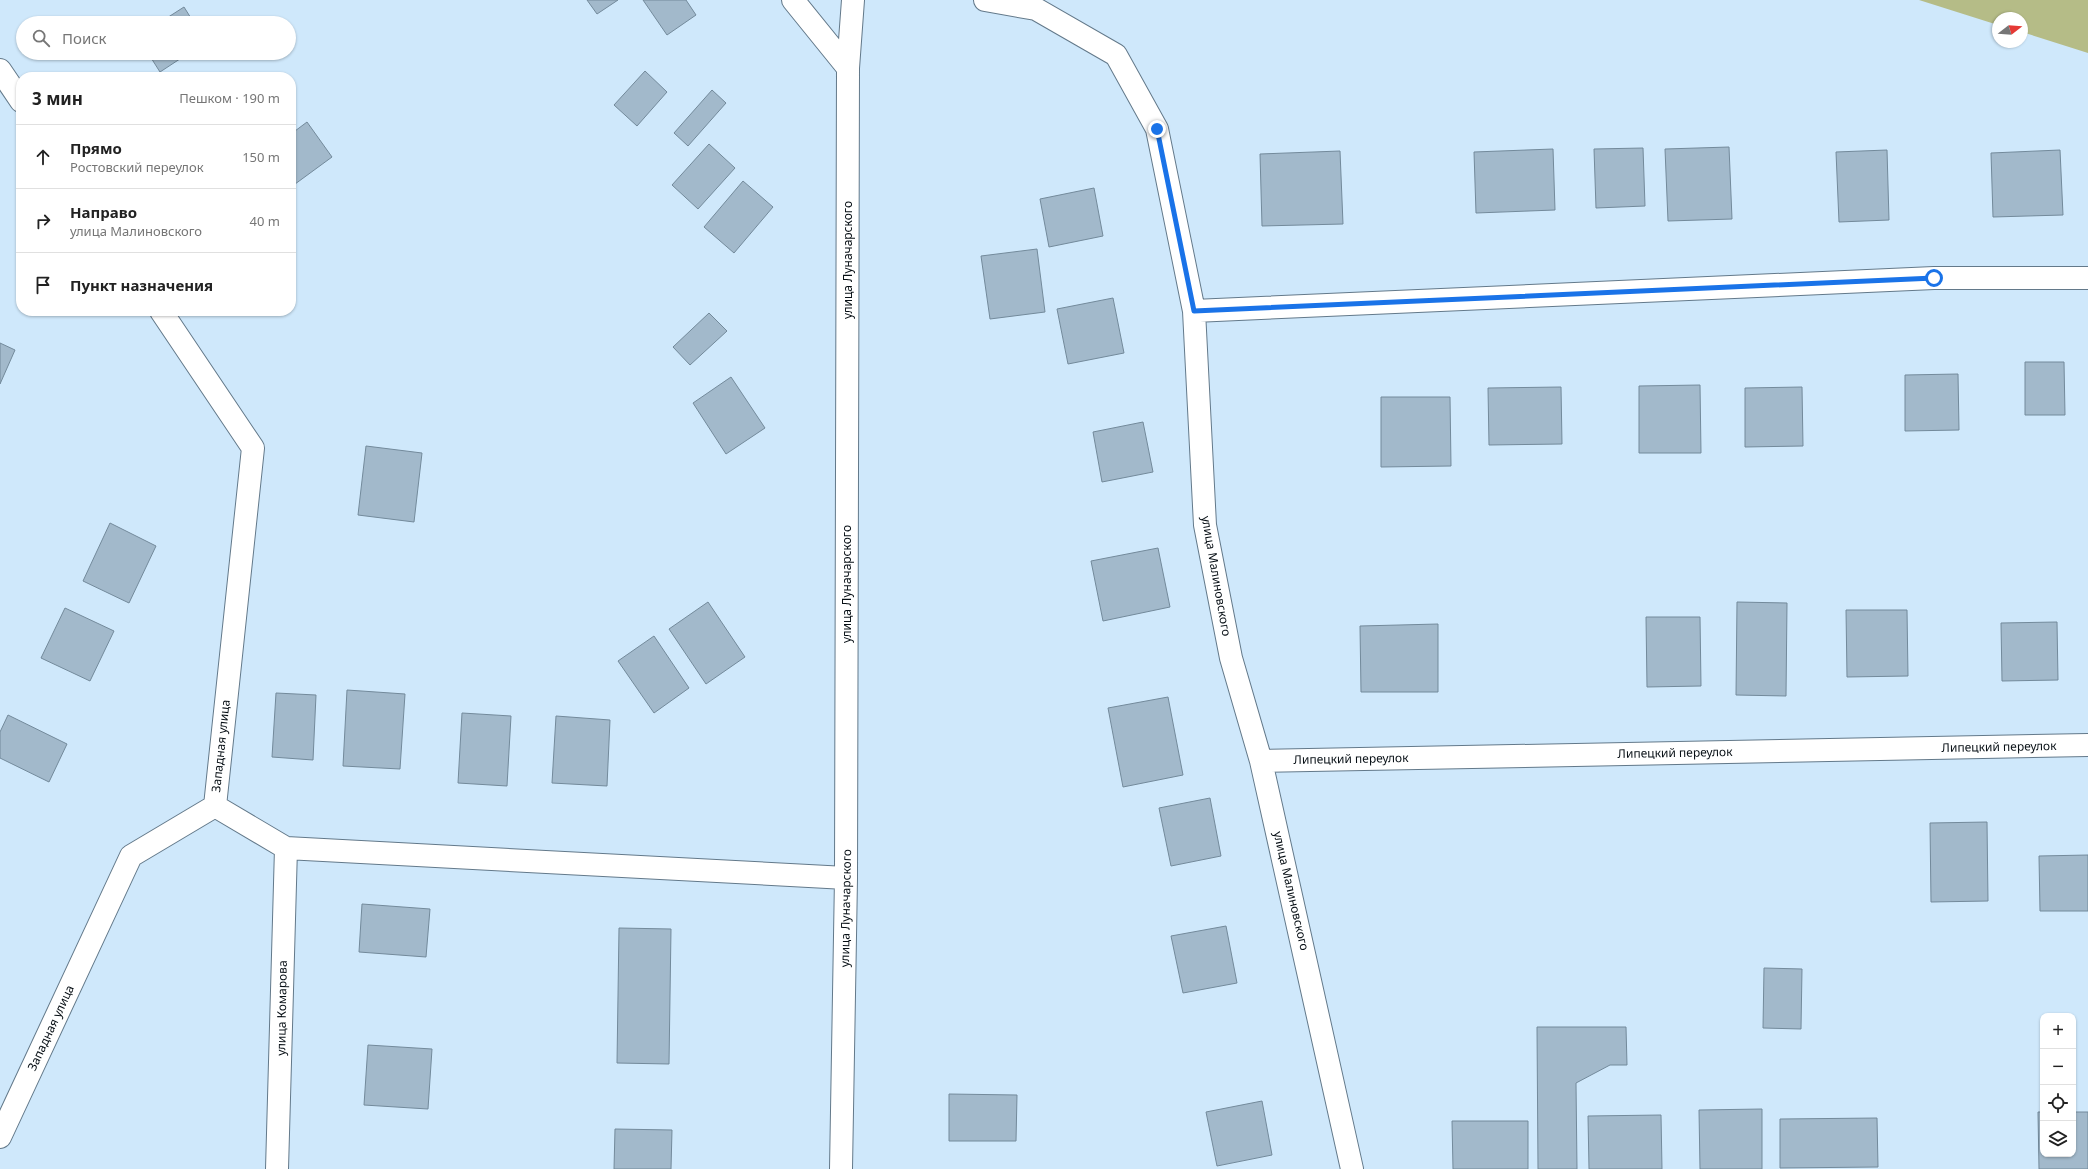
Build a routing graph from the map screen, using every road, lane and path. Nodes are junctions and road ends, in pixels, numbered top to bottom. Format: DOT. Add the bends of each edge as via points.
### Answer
graph roads {
  1 [pos="793,0"];
  2 [pos="853,0"];
  3 [pos="985,0"];
  4 [pos="848,68"];
  5 [pos="0,70"];
  6 [pos="13,100"];
  7 [pos="2088,278"];
  8 [pos="1194,311"];
  9 [pos="164,316"];
  10 [pos="2088,745"];
  11 [pos="1262,761"];
  12 [pos="215,806"];
  13 [pos="286,848"];
  14 [pos="846,878"];
  15 [pos="0,1137"];
  16 [pos="277,1169"];
  17 [pos="841,1169"];
  18 [pos="1352,1169"];
  1 -- 4 [label="street"];
  2 -- 4 [label="street, улица Луначарского"];
  3 -- 8 [label="street, улица Малиновского" via="1036,9 1116,54 1157,129"];
  4 -- 14 [label="street, улица Луначарского"];
  5 -- 6 [label="street"];
  7 -- 8 [label="street" via="1934,278"];
  8 -- 11 [label="street, улица Малиновского" via="1205,525 1231,658"];
  9 -- 12 [label="street, Западная улица" via="253,448"];
  10 -- 11 [label="street, Липецкий переулок"];
  11 -- 18 [label="street, улица Малиновского"];
  12 -- 13 [label="street"];
  12 -- 15 [label="street, Западная улица" via="131,856"];
  13 -- 14 [label="street"];
  13 -- 16 [label="street, улица Комарова"];
  14 -- 17 [label="street, улица Луначарского"];
}
